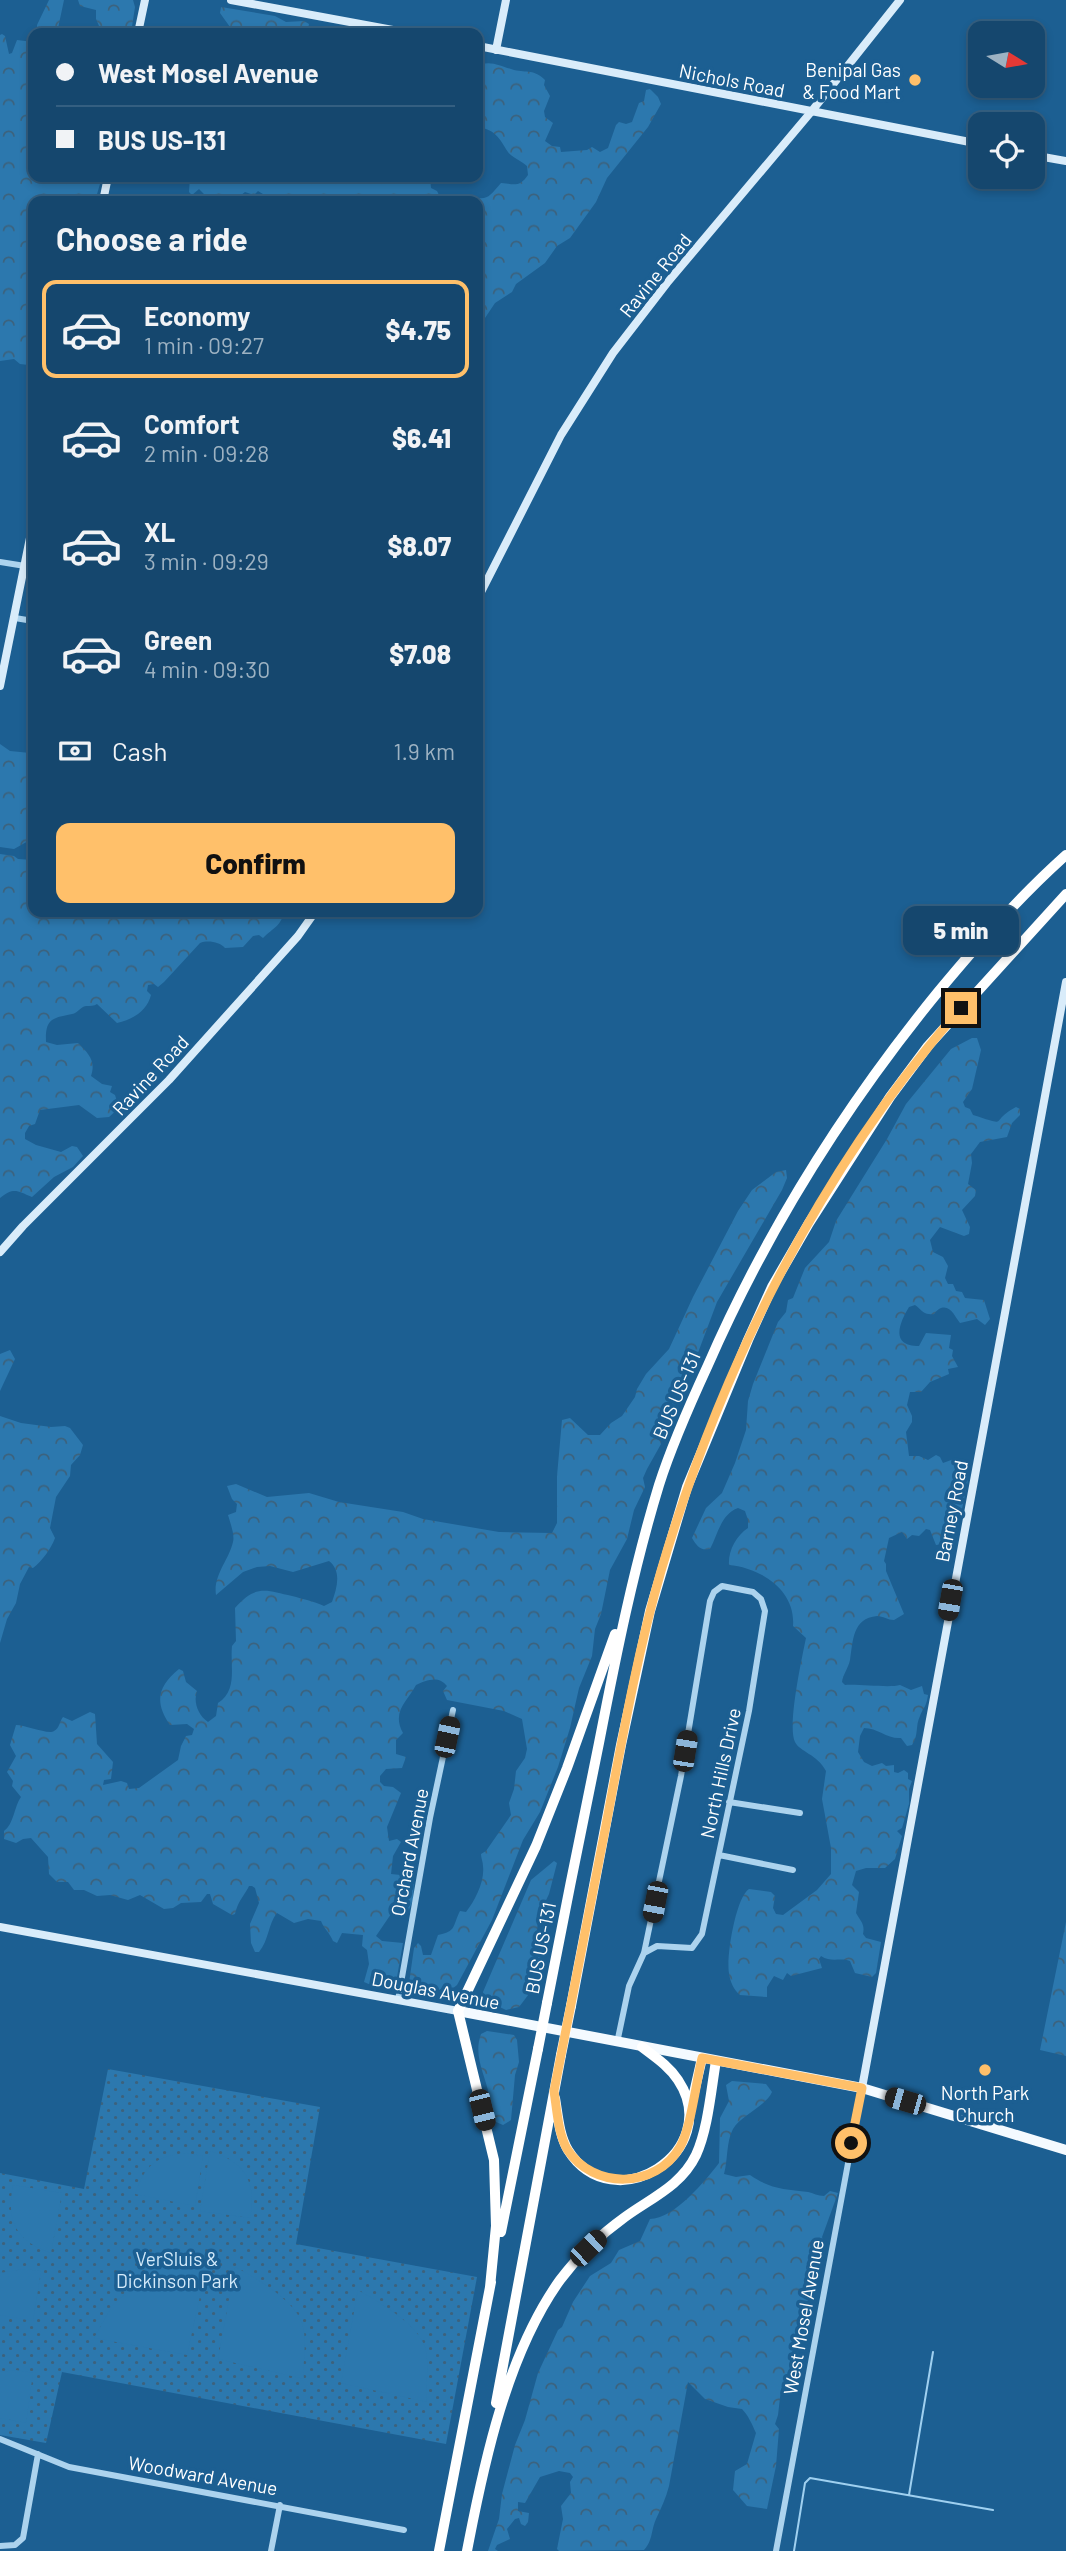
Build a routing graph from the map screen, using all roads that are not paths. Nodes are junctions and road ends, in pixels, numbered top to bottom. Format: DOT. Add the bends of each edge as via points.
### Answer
graph roads {
  1 [pos="145,0"];
  2 [pos="231,0"];
  3 [pos="506,0"];
  4 [pos="900,0"];
  5 [pos="139,28"];
  6 [pos="382,28"];
  7 [pos="483,47"];
  8 [pos="496,50"];
  9 [pos="811,112"];
  10 [pos="968,143"];
  11 [pos="1045,157"];
  12 [pos="1066,161"];
  13 [pos="28,552"];
  14 [pos="0,562"];
  15 [pos="25,566"];
  16 [pos="483,588"];
  17 [pos="15,618"];
  18 [pos="28,620"];
  19 [pos="0,687"];
  20 [pos="1066,855"];
  21 [pos="1066,894"];
  22 [pos="311,917"];
  23 [pos="1066,982"];
  24 [pos="1063,1019"];
  25 [pos="0,1252"];
  26 [pos="628,1598"];
  27 [pos="453,1710"];
  28 [pos="729,1802"];
  29 [pos="800,1813"];
  30 [pos="719,1855"];
  31 [pos="793,1870"];
  32 [pos="0,1927"];
  33 [pos="644,1953"];
  34 [pos="398,2000"];
  35 [pos="458,2011"];
  36 [pos="617,2043"];
  37 [pos="642,2048"];
  38 [pos="702,2058"];
  39 [pos="716,2061"];
  40 [pos="862,2088"];
  41 [pos="554,2091"];
  42 [pos="690,2109"];
  43 [pos="1066,2150"];
  44 [pos="490,2287"];
  45 [pos="0,2439"];
  46 [pos="38,2454"];
  47 [pos="483,2479"];
  48 [pos="280,2505"];
  49 [pos="404,2530"];
  50 [pos="0,2546"];
  51 [pos="271,2551"];
  52 [pos="439,2551"];
  53 [pos="467,2551"];
  54 [pos="776,2551"];
  1 -- 5 [label="street"];
  2 -- 6 [label="street"];
  3 -- 8 [label="street"];
  4 -- 9 [label="street, Ravine Road"];
  7 -- 8 [label="street, Nichols Road"];
  8 -- 9 [label="street, Nichols Road"];
  9 -- 10 [label="street, Nichols Road"];
  9 -- 16 [label="street, Ravine Road" via="667,283 598,374 550,455"];
  11 -- 12 [label="street"];
  13 -- 15 [label="street"];
  14 -- 15 [label="street"];
  15 -- 17 [label="street"];
  17 -- 18 [label="street"];
  17 -- 19 [label="street"];
  20 -- 26 [label="highway, BUS US-131" via="1013,906 907,1030 785,1210 687,1412 660,1482"];
  21 -- 41 [label="highway, bridge" via="944,1027 890,1097 809,1223 748,1340 687,1487 650,1611"];
  22 -- 25 [label="street, Ravine Road" via="169,1080"];
  23 -- 24 [label="street, Barney Road"];
  24 -- 40 [label="street, Barney Road"];
  26 -- 35 [label="highway" via="551,1809"];
  26 -- 44 [label="highway, BUS US-131, bridge"];
  27 -- 34 [label="street, Orchard Avenue"];
  28 -- 29 [label="street"];
  28 -- 30 [label="street, North Hills Drive"];
  28 -- 33 [label="street, North Hills Drive" via="765,1611 753,1592 729,1587 717,1589 710,1601 681,1776"];
  30 -- 31 [label="street"];
  30 -- 33 [label="street, North Hills Drive" via="696,1945 688,1949 657,1946"];
  32 -- 34 [label="street, Douglas Avenue"];
  33 -- 36 [label="street" via="631,1980"];
  34 -- 35 [label="street, Douglas Avenue"];
  35 -- 36 [label="main road, Douglas Avenue"];
  35 -- 44 [label="highway" via="494,2160 496,2216"];
  36 -- 37 [label="main road, Douglas Avenue"];
  37 -- 38 [label="main road, Douglas Avenue"];
  37 -- 42 [label="highway" via="673,2072"];
  38 -- 39 [label="main road, Douglas Avenue"];
  38 -- 42 [label="highway"];
  39 -- 40 [label="main road, Douglas Avenue"];
  39 -- 47 [label="highway" via="702,2137 689,2167 675,2184 588,2248 558,2283 534,2322 506,2391"];
  40 -- 43 [label="main road, Douglas Avenue"];
  40 -- 54 [label="street, West Mosel Avenue"];
  41 -- 42 [label="highway" via="568,2151 594,2173 617,2180 662,2168 685,2137"];
  41 -- 47 [label="highway"];
  44 -- 52 [label="highway"];
  45 -- 46 [label="street, Woodward Avenue"];
  46 -- 48 [label="street, Woodward Avenue" via="68,2467"];
  46 -- 50 [label="street" via="23,2538 15,2545"];
  47 -- 53 [label="highway"];
  48 -- 49 [label="street, Woodward Avenue"];
  48 -- 51 [label="street"];
}
